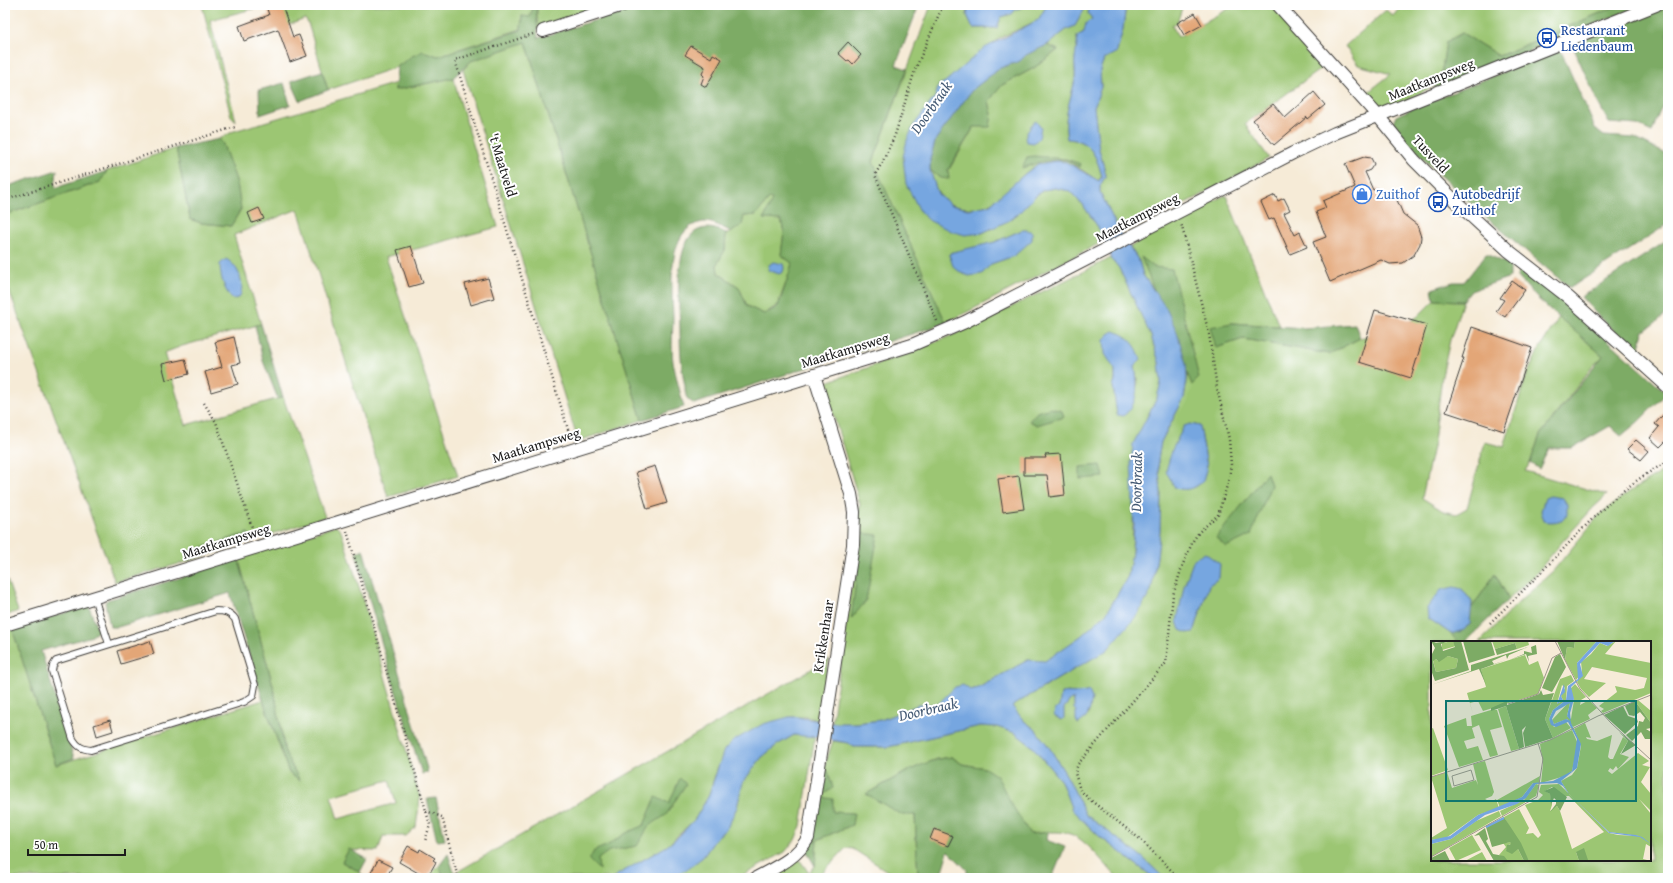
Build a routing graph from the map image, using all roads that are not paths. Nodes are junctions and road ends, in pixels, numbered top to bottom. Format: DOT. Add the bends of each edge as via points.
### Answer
graph roads {
  1 [pos="624,5"];
  2 [pos="1278,5"];
  3 [pos="1656,5"];
  4 [pos="543,31"];
  5 [pos="1378,116"];
  6 [pos="814,375"];
  7 [pos="1668,388"];
  8 [pos="94,597"];
  9 [pos="5,624"];
  10 [pos="109,644"];
  11 [pos="756,878"];
  1 -- 4 [label="street"];
  2 -- 5 [label="street, Tusveld"];
  3 -- 5 [label="street, Maatkampsweg"];
  5 -- 6 [label="street, Maatkampsweg" via="1293,153 942,333 912,345"];
  5 -- 7 [label="street, Tusveld" via="1414,160 1454,200 1509,251 1568,298"];
  6 -- 8 [label="street, Maatkampsweg"];
  6 -- 11 [label="street, Krikkenhaar" via="851,494 854,512 853,545 808,838 793,857"];
  8 -- 9 [label="street, Maatkampsweg"];
  8 -- 10 [label="lane"];
  10 -- 10 [label="lane" via="216,612 227,612 235,619 255,685 253,696 244,702 91,750 84,749 77,746 73,739 52,671 53,666 62,658"];
}
